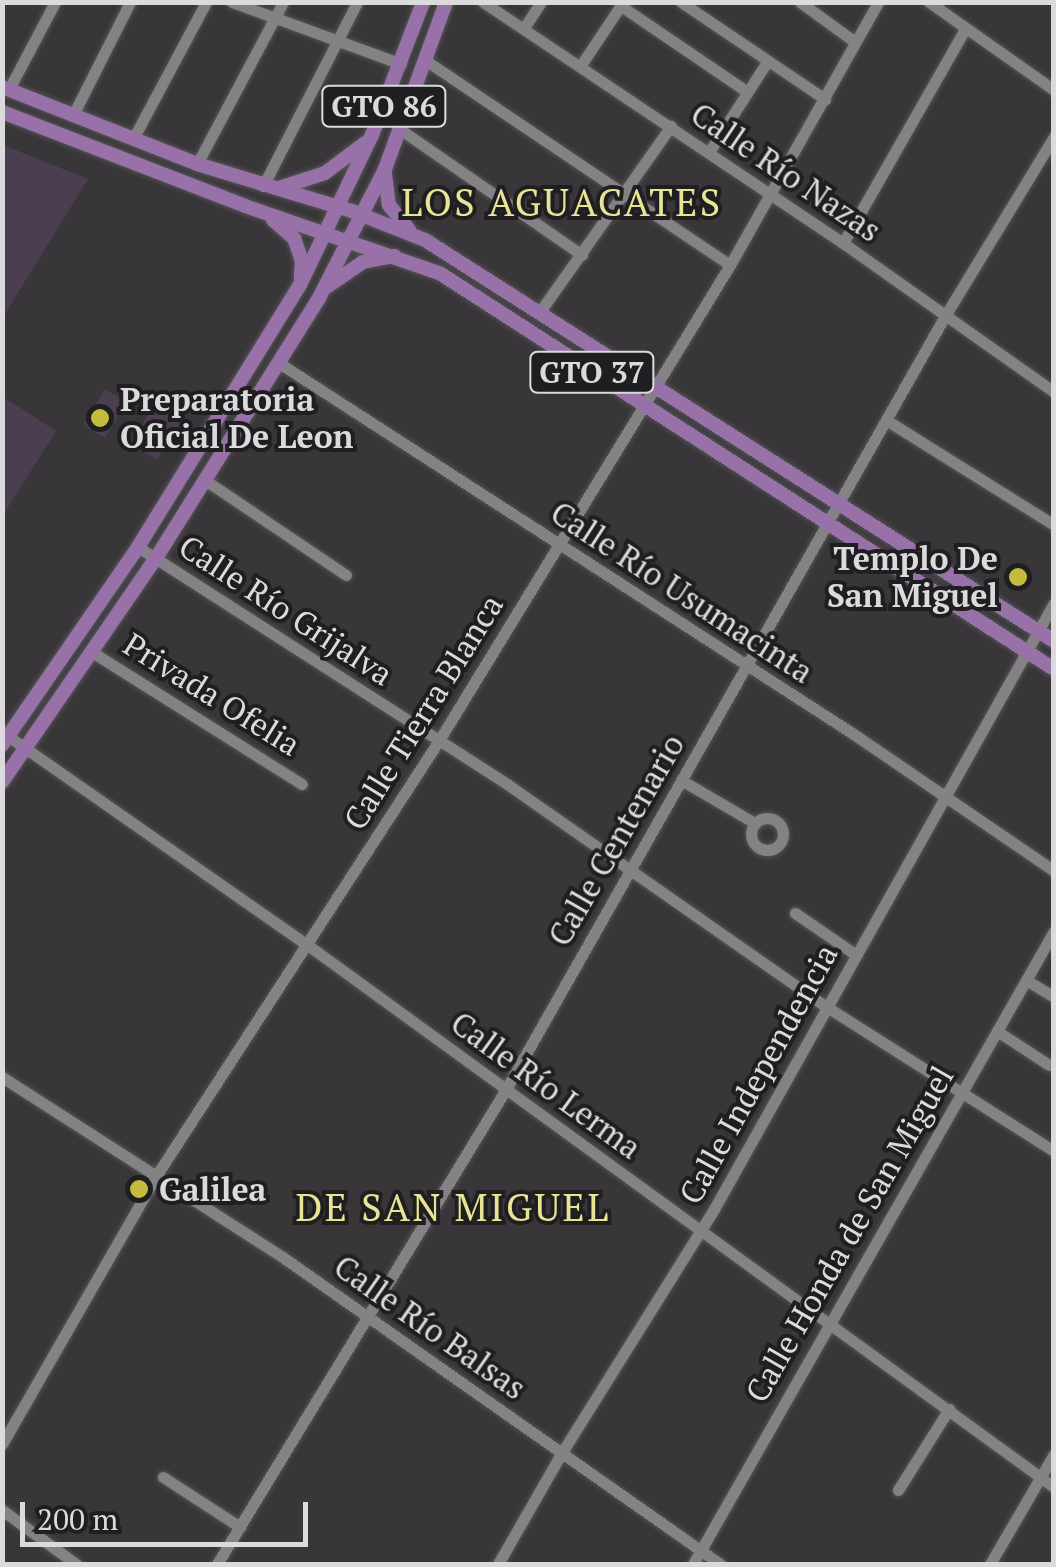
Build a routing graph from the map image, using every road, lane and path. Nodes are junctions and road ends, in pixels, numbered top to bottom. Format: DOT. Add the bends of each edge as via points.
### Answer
graph roads {
  1 [pos="54,2"];
  2 [pos="130,2"];
  3 [pos="206,2"];
  4 [pos="232,2"];
  5 [pos="283,2"];
  6 [pos="357,2"];
  7 [pos="423,2"];
  8 [pos="446,2"];
  9 [pos="483,2"];
  10 [pos="541,2"];
  11 [pos="680,2"];
  12 [pos="800,2"];
  13 [pos="878,2"];
  14 [pos="929,2"];
  15 [pos="954,2"];
  16 [pos="622,4"];
  17 [pos="946,15"];
  18 [pos="274,20"];
  19 [pos="524,28"];
  20 [pos="966,30"];
  21 [pos="855,42"];
  22 [pos="336,43"];
  23 [pos="426,60"];
  24 [pos="767,62"];
  25 [pos="402,64"];
  26 [pos="581,65"];
  27 [pos="6,88"];
  28 [pos="1054,90"];
  29 [pos="746,92"];
  30 [pos="825,99"];
  31 [pos="2,112"];
  32 [pos="73,116"];
  33 [pos="670,126"];
  34 [pos="401,130"];
  35 [pos="372,135"];
  36 [pos="1054,137"];
  37 [pos="134,140"];
  38 [pos="709,152"];
  39 [pos="196,164"];
  40 [pos="385,168"];
  41 [pos="268,187"];
  42 [pos="623,193"];
  43 [pos="772,195"];
  44 [pos="339,207"];
  45 [pos="255,209"];
  46 [pos="363,215"];
  47 [pos="326,232"];
  48 [pos="412,233"];
  49 [pos="349,240"];
  50 [pos="843,244"];
  51 [pos="582,255"];
  52 [pos="397,256"];
  53 [pos="730,265"];
  54 [pos="300,285"];
  55 [pos="318,298"];
  56 [pos="539,314"];
  57 [pos="946,316"];
  58 [pos="279,363"];
  59 [pos="653,388"];
  60 [pos="1054,392"];
  61 [pos="642,404"];
  62 [pos="886,420"];
  63 [pos="205,480"];
  64 [pos="838,504"];
  65 [pos="827,522"];
  66 [pos="1054,526"];
  67 [pos="557,546"];
  68 [pos="138,547"];
  69 [pos="156,558"];
  70 [pos="346,575"];
  71 [pos="1054,603"];
  72 [pos="1038,630"];
  73 [pos="1054,641"];
  74 [pos="1028,651"];
  75 [pos="92,652"];
  76 [pos="746,667"];
  77 [pos="1054,669"];
  78 [pos="4,738"];
  79 [pos="438,742"];
  80 [pos="25,750"];
  81 [pos="681,780"];
  82 [pos="2,782"];
  83 [pos="302,784"];
  84 [pos="944,795"];
  85 [pos="753,822"];
  86 [pos="630,870"];
  87 [pos="1054,870"];
  88 [pos="795,914"];
  89 [pos="1054,931"];
  90 [pos="310,946"];
  91 [pos="856,955"];
  92 [pos="1026,980"];
  93 [pos="1054,997"];
  94 [pos="827,1007"];
  95 [pos="997,1031"];
  96 [pos="1049,1065"];
  97 [pos="2,1077"];
  98 [pos="506,1089"];
  99 [pos="960,1092"];
  100 [pos="1054,1151"];
  101 [pos="156,1176"];
  102 [pos="700,1233"];
  103 [pos="368,1316"];
  104 [pos="829,1320"];
  105 [pos="949,1408"];
  106 [pos="2,1444"];
  107 [pos="561,1454"];
  108 [pos="1054,1454"];
  109 [pos="164,1477"];
  110 [pos="1040,1477"];
  111 [pos="1054,1487"];
  112 [pos="898,1490"];
  113 [pos="2,1510"];
  114 [pos="240,1527"];
  115 [pos="700,1551"];
  116 [pos="76,1564"];
  117 [pos="217,1564"];
  118 [pos="498,1564"];
  119 [pos="693,1564"];
  120 [pos="720,1564"];
  121 [pos="990,1564"];
  1 -- 27 [label="street"];
  2 -- 32 [label="street"];
  3 -- 37 [label="street"];
  4 -- 18 [label="street"];
  5 -- 18 [label="street"];
  6 -- 22 [label="street"];
  7 -- 25 [label="main road, GTO 86"];
  8 -- 23 [label="main road, GTO 86"];
  9 -- 19 [label="street, Calle Río Nazas"];
  10 -- 19 [label="street"];
  11 -- 24 [label="street"];
  12 -- 21 [label="street"];
  13 -- 21 [label="street, Calle Tierra Blanca"];
  14 -- 17 [label="street"];
  15 -- 17 [label="street"];
  16 -- 26 [label="street"];
  16 -- 29 [label="street"];
  17 -- 20 [label="street"];
  18 -- 22 [label="street"];
  18 -- 39 [label="street"];
  19 -- 26 [label="street, Calle Río Nazas"];
  20 -- 28 [label="street"];
  20 -- 50 [label="street"];
  21 -- 30 [label="street, Calle Tierra Blanca"];
  22 -- 25 [label="street"];
  22 -- 41 [label="street"];
  23 -- 34 [label="main road, GTO 86"];
  23 -- 42 [label="street"];
  24 -- 29 [label="street"];
  24 -- 30 [label="street"];
  25 -- 35 [label="main road, GTO 86"];
  26 -- 33 [label="street, Calle Río Nazas"];
  27 -- 32 [label="main road, GTO 37"];
  29 -- 38 [label="street"];
  30 -- 43 [label="street, Calle Tierra Blanca"];
  31 -- 45 [label="main road, GTO 37"];
  32 -- 37 [label="main road, GTO 37"];
  33 -- 38 [label="street, Calle Río Nazas"];
  33 -- 42 [label="street"];
  34 -- 40 [label="main road, GTO 86"];
  34 -- 51 [label="street"];
  35 -- 41 [label="main road" via="325,173"];
  35 -- 44 [label="main road, GTO 86"];
  36 -- 57 [label="street, Calle Centenario"];
  37 -- 39 [label="main road, GTO 37"];
  38 -- 43 [label="street, Calle Río Nazas"];
  39 -- 41 [label="main road, GTO 37"];
  40 -- 46 [label="main road, GTO 86"];
  40 -- 48 [label="main road" via="389,205"];
  41 -- 44 [label="main road, GTO 37"];
  42 -- 51 [label="street"];
  42 -- 53 [label="street"];
  43 -- 50 [label="street, Calle Río Nazas"];
  43 -- 53 [label="street, Calle Tierra Blanca"];
  44 -- 46 [label="main road, GTO 37"];
  44 -- 47 [label="main road, GTO 86"];
  45 -- 47 [label="main road, GTO 37"];
  45 -- 54 [label="main road" via="294,238 302,261"];
  46 -- 48 [label="main road, GTO 37"];
  46 -- 49 [label="main road, GTO 86"];
  47 -- 49 [label="main road, GTO 37"];
  47 -- 54 [label="main road"];
  48 -- 56 [label="main road, GTO 37"];
  49 -- 52 [label="main road, GTO 37"];
  49 -- 55 [label="main road"];
  50 -- 57 [label="street, Calle Río Nazas"];
  51 -- 56 [label="street"];
  52 -- 55 [label="main road" via="352,267"];
  52 -- 61 [label="main road, GTO 37" via="441,274"];
  53 -- 59 [label="street, Calle Tierra Blanca"];
  54 -- 68 [label="main road"];
  55 -- 58 [label="main road"];
  56 -- 59 [label="main road, GTO 37"];
  57 -- 60 [label="street, Calle Río Nazas"];
  57 -- 62 [label="street, Calle Centenario"];
  58 -- 63 [label="main road"];
  58 -- 67 [label="street, Calle Río Usumacinta"];
  59 -- 61 [label="street, Calle Tierra Blanca"];
  59 -- 64 [label="main road, GTO 37"];
  61 -- 65 [label="main road, GTO 37"];
  61 -- 67 [label="street, Calle Tierra Blanca"];
  62 -- 64 [label="street, Calle Centenario"];
  62 -- 66 [label="street"];
  63 -- 69 [label="main road"];
  63 -- 70 [label="street"];
  64 -- 65 [label="street, Calle Centenario"];
  64 -- 72 [label="main road, GTO 37"];
  65 -- 74 [label="main road, GTO 37"];
  65 -- 76 [label="street, Calle Centenario"];
  67 -- 76 [label="street, Calle Río Usumacinta"];
  67 -- 79 [label="street, Calle Tierra Blanca"];
  68 -- 69 [label="street, Calle Río Grijalva"];
  68 -- 78 [label="main road"];
  69 -- 75 [label="main road"];
  69 -- 79 [label="street, Calle Río Grijalva"];
  71 -- 72 [label="street, Calle Independencia"];
  72 -- 73 [label="main road, GTO 37"];
  72 -- 74 [label="street, Calle Independencia"];
  74 -- 77 [label="main road, GTO 37"];
  74 -- 84 [label="street, Calle Independencia"];
  75 -- 80 [label="main road"];
  75 -- 83 [label="street, Privada Ofelia"];
  76 -- 81 [label="street, Calle Centenario"];
  76 -- 84 [label="street, Calle Río Usumacinta"];
  78 -- 80 [label="street, Calle Río Lerma"];
  79 -- 86 [label="street, Calle Río Grijalva"];
  79 -- 90 [label="street, Calle Tierra Blanca"];
  80 -- 82 [label="main road"];
  80 -- 90 [label="street, Calle Río Lerma"];
  81 -- 85 [label="street"];
  81 -- 86 [label="street, Calle Centenario"];
  84 -- 87 [label="street, Calle Río Usumacinta"];
  84 -- 91 [label="street, Calle Independencia"];
  86 -- 94 [label="street, Calle Río Grijalva"];
  86 -- 98 [label="street, Calle Centenario"];
  88 -- 91 [label="street"];
  89 -- 92 [label="street, Calle Honda de San Miguel"];
  90 -- 98 [label="street, Calle Río Lerma"];
  90 -- 101 [label="street, Calle Tierra Blanca"];
  91 -- 94 [label="street, Calle Independencia"];
  92 -- 93 [label="street"];
  92 -- 95 [label="street, Calle Honda de San Miguel"];
  94 -- 99 [label="street, Calle Río Grijalva"];
  94 -- 102 [label="street, Calle Independencia"];
  95 -- 96 [label="street"];
  95 -- 99 [label="street, Calle Honda de San Miguel"];
  97 -- 101 [label="street, Calle Río Balsas"];
  98 -- 102 [label="street, Calle Río Lerma"];
  98 -- 103 [label="street, Calle Centenario"];
  99 -- 100 [label="street, Calle Río Grijalva"];
  99 -- 104 [label="street, Calle Honda de San Miguel"];
  101 -- 103 [label="street, Calle Río Balsas"];
  101 -- 106 [label="street, Calle Tierra Blanca"];
  102 -- 104 [label="street, Calle Río Lerma"];
  102 -- 107 [label="street, Calle Independencia"];
  103 -- 107 [label="street, Calle Río Balsas"];
  103 -- 114 [label="street, Calle Centenario"];
  104 -- 105 [label="street, Calle Río Lerma"];
  104 -- 115 [label="street, Calle Honda de San Miguel"];
  105 -- 110 [label="street, Calle Río Lerma"];
  105 -- 112 [label="street"];
  107 -- 115 [label="street, Calle Río Balsas"];
  107 -- 118 [label="street, Calle Independencia"];
  108 -- 110 [label="street"];
  109 -- 114 [label="street"];
  110 -- 111 [label="street, Calle Río Lerma"];
  110 -- 121 [label="street"];
  113 -- 116 [label="street"];
  114 -- 117 [label="street, Calle Centenario"];
  115 -- 119 [label="street, Calle Honda de San Miguel"];
  115 -- 120 [label="street, Calle Río Balsas"];
}
